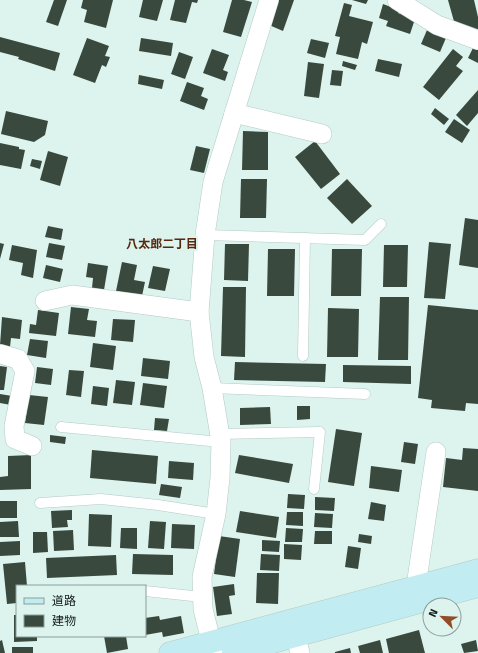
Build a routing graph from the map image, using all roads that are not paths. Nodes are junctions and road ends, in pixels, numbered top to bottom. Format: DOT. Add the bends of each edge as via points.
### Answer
graph roads {
  1 [pos="270,0"];
  2 [pos="397,0"];
  3 [pos="478,40"];
  4 [pos="234,113"];
  5 [pos="322,134"];
  6 [pos="381,224"];
  7 [pos="205,235"];
  8 [pos="305,238"];
  9 [pos="45,301"];
  10 [pos="199,312"];
  11 [pos="0,354"];
  12 [pos="303,356"];
  13 [pos="212,388"];
  14 [pos="365,394"];
  15 [pos="61,427"];
  16 [pos="220,438"];
  17 [pos="32,446"];
  18 [pos="436,452"];
  19 [pos="314,489"];
  20 [pos="40,502"];
  21 [pos="216,514"];
  22 [pos="478,570"];
  23 [pos="416,586"];
  24 [pos="478,586"];
  25 [pos="146,591"];
  26 [pos="202,596"];
  27 [pos="296,636"];
  28 [pos="212,648"];
  29 [pos="170,653"];
  30 [pos="233,653"];
  1 -- 4 [label="street"];
  2 -- 3 [label="street" via="437,25"];
  4 -- 5 [label="street"];
  4 -- 7 [label="street" via="213,182"];
  6 -- 8 [label="lane" via="365,240"];
  7 -- 8 [label="lane"];
  7 -- 10 [label="street"];
  8 -- 12 [label="lane"];
  9 -- 10 [label="street" via="72,295"];
  10 -- 13 [label="street" via="204,357"];
  11 -- 17 [label="street" via="18,359 25,371 14,426 15,439"];
  13 -- 14 [label="lane"];
  13 -- 16 [label="street"];
  15 -- 16 [label="lane"];
  16 -- 19 [label="lane" via="320,432"];
  16 -- 21 [label="street" via="220,478"];
  18 -- 23 [label="street"];
  20 -- 21 [label="lane" via="101,499"];
  21 -- 26 [label="street" via="202,578"];
  22 -- 23 [label="street"];
  23 -- 27 [label="street"];
  24 -- 27 [label="street"];
  25 -- 26 [label="lane"];
  26 -- 28 [label="street" via="202,609"];
  27 -- 28 [label="street"];
  27 -- 30 [label="street"];
  28 -- 29 [label="street"];
}
